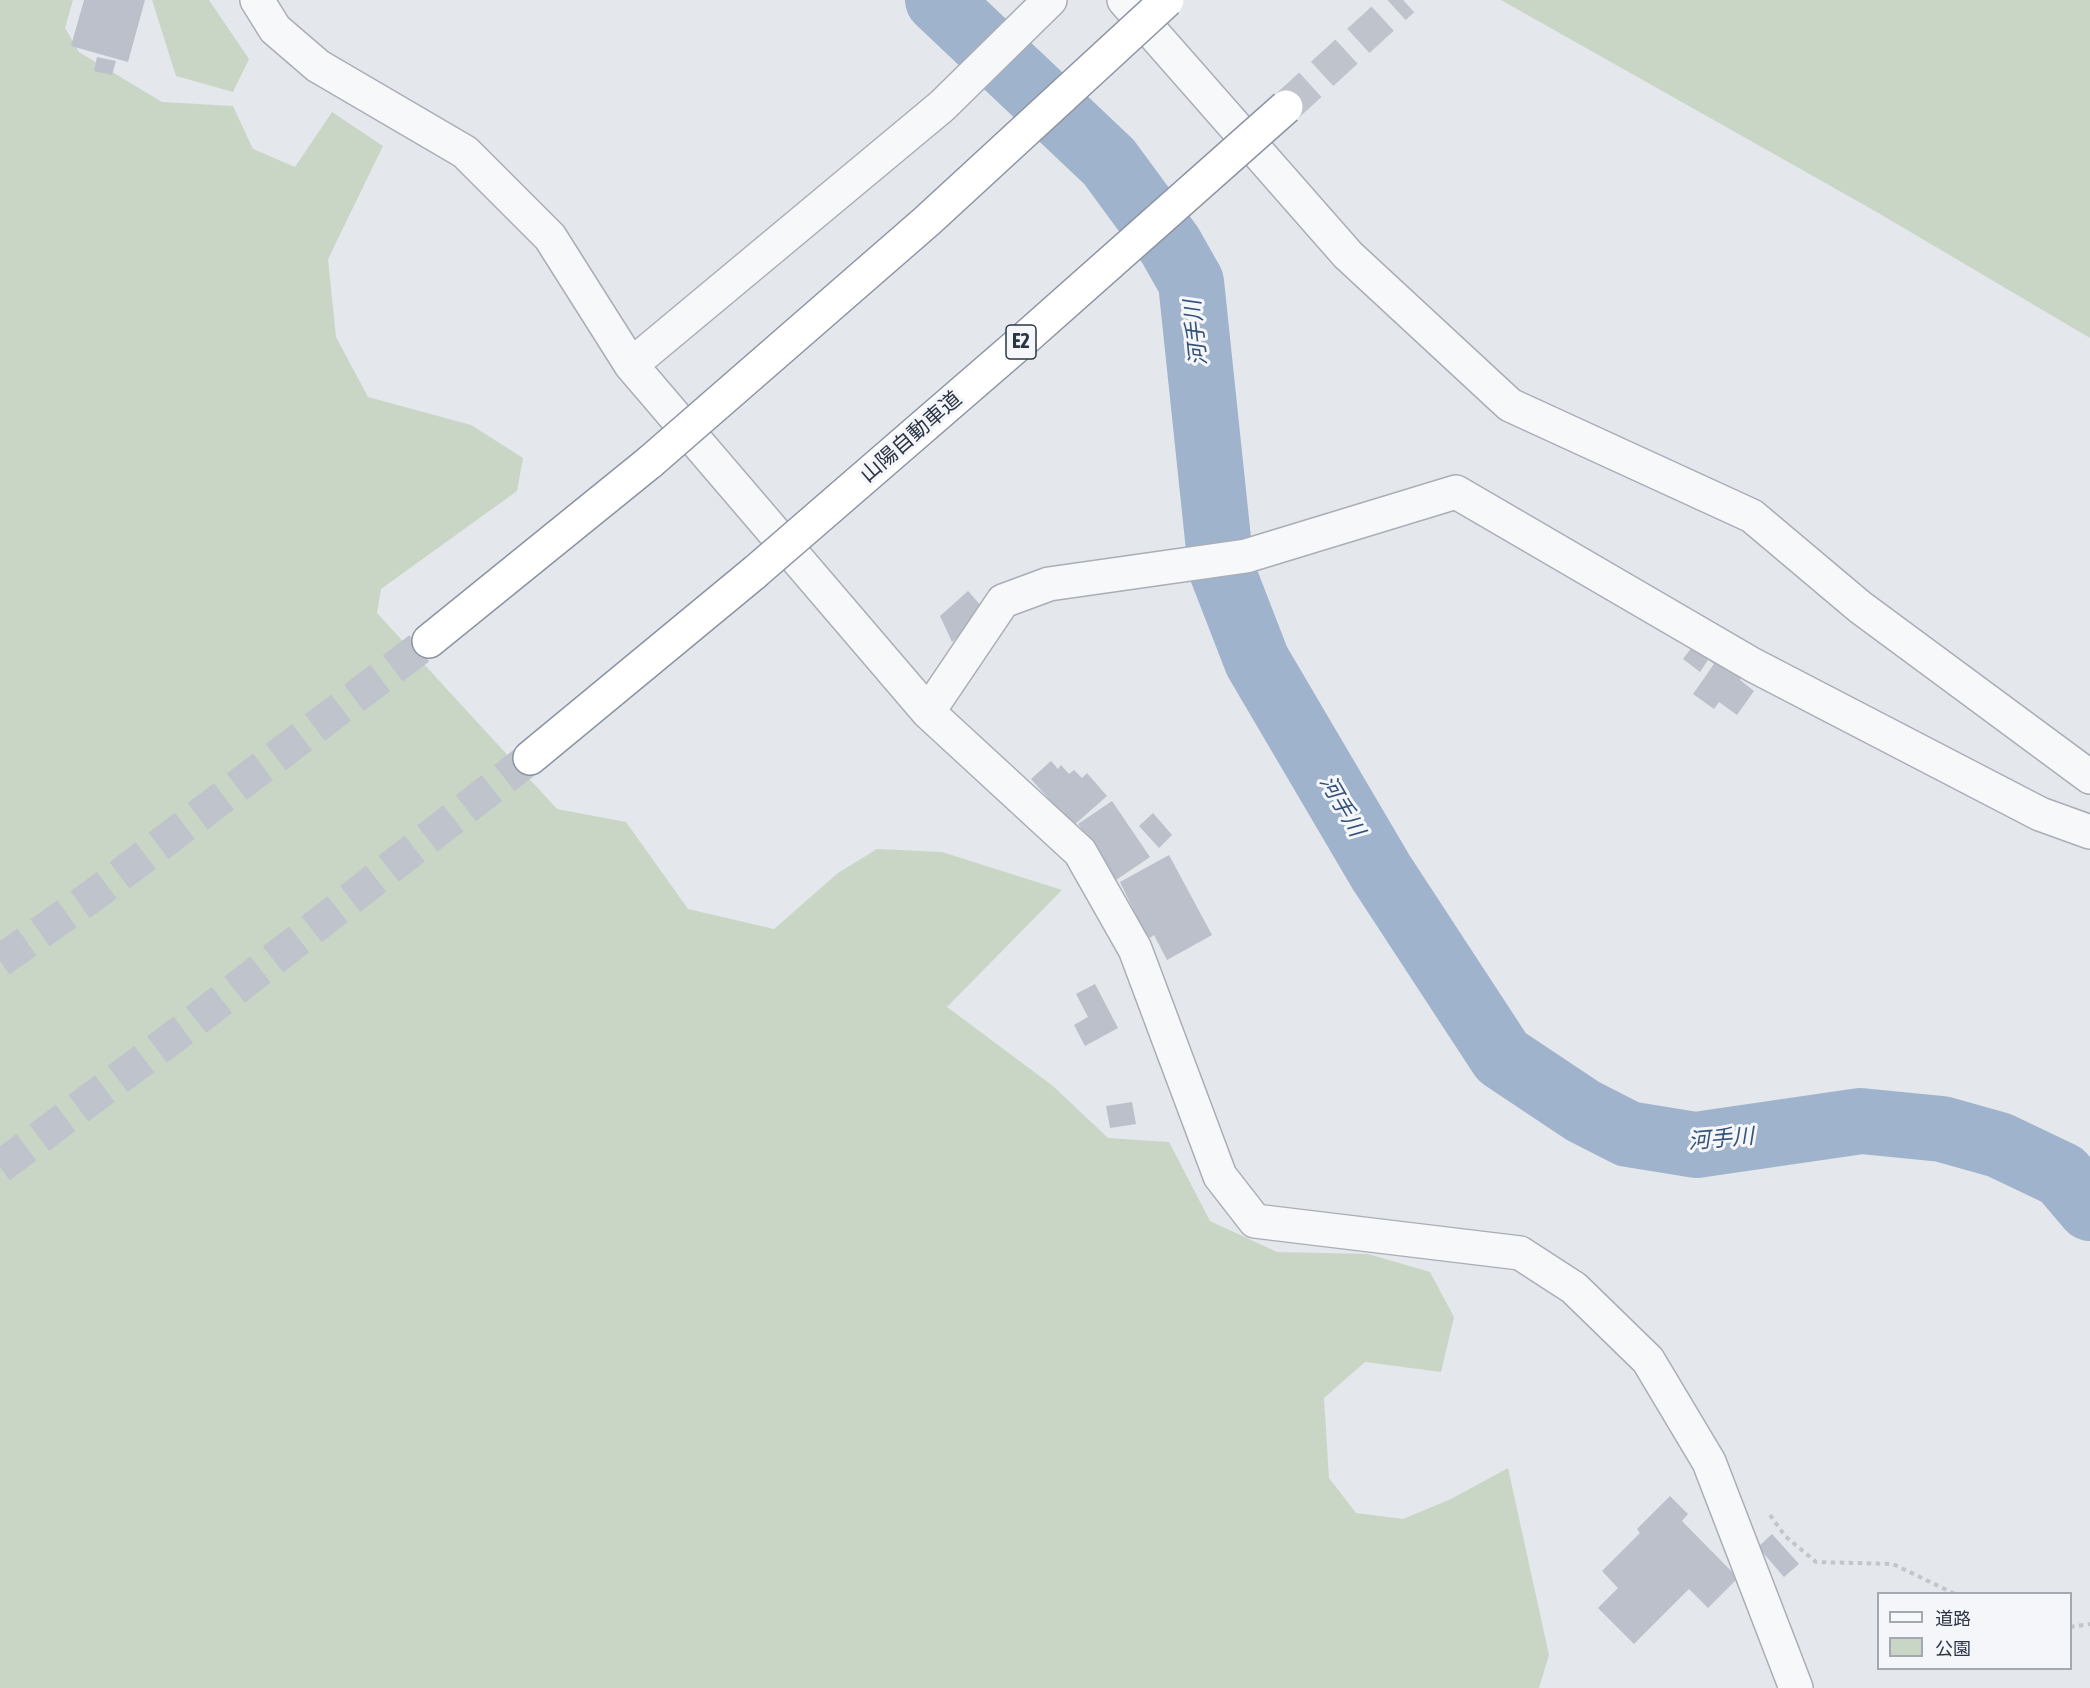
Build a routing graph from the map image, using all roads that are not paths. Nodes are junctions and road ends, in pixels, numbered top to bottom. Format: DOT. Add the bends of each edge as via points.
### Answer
graph roads {
  1 [pos="257,0"];
  2 [pos="1050,0"];
  3 [pos="1124,0"];
  4 [pos="1167,0"];
  5 [pos="1286,107"];
  6 [pos="631,365"];
  7 [pos="429,641"];
  8 [pos="928,712"];
  9 [pos="530,758"];
  10 [pos="2090,777"];
  11 [pos="2090,832"];
  12 [pos="1796,1688"];
  1 -- 6 [label="street" via="275,29 318,66 465,152 550,237"];
  2 -- 6 [label="street" via="942,106"];
  3 -- 10 [label="street" via="1348,255 1510,405 1752,516 1860,608"];
  4 -- 7 [label="highway, bridge" via="927,221 650,462"];
  5 -- 9 [label="highway, 山陽自動車道 / E2, bridge" via="754,573"];
  6 -- 8 [label="street"];
  8 -- 11 [label="street" via="1003,601 1049,584 1246,556 1456,492 1753,665 2040,814"];
  8 -- 12 [label="street" via="1080,852 1135,949 1220,1176 1255,1221 1520,1253 1574,1287 1648,1360 1709,1462"];
}
